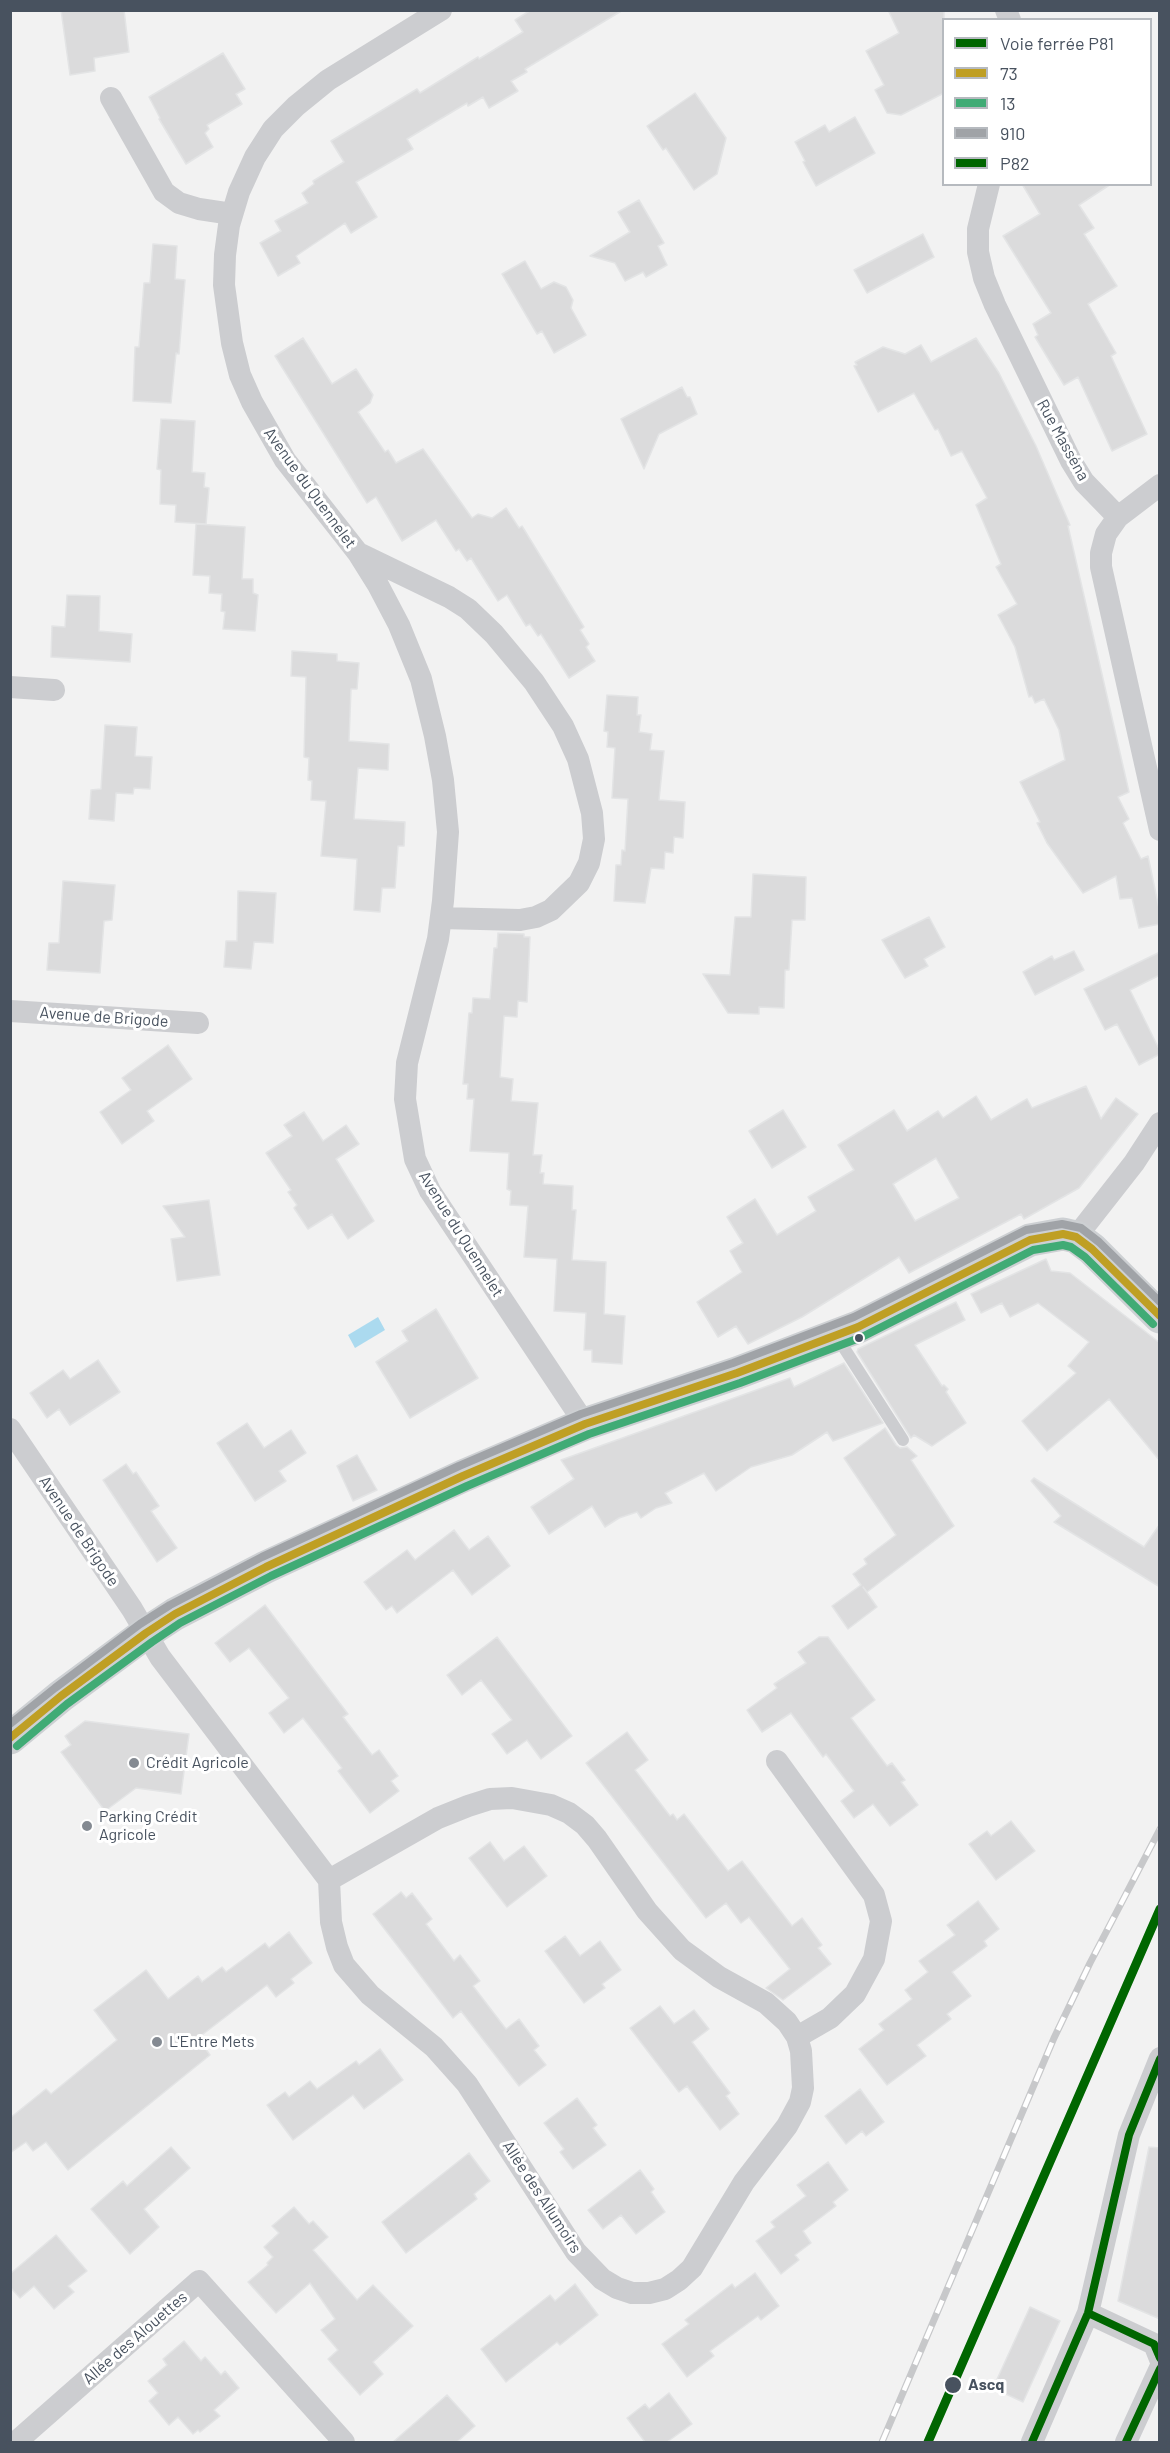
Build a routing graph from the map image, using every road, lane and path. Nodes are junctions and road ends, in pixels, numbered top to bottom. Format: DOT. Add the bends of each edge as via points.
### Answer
graph roads {
  1 [pos="441,10"];
  2 [pos="111,98"];
  3 [pos="989,186"];
  4 [pos="232,214"];
  5 [pos="1160,485"];
  6 [pos="1118,517"];
  7 [pos="358,553"];
  8 [pos="10,687"];
  9 [pos="54,690"];
  10 [pos="1160,830"];
  11 [pos="441,918"];
  12 [pos="10,1011"];
  13 [pos="198,1023"];
  14 [pos="1160,1123"];
  15 [pos="1076,1237"];
  16 [pos="1160,1317"];
  17 [pos="836,1335"];
  18 [pos="585,1424"];
  19 [pos="10,1429"];
  20 [pos="903,1440"];
  21 [pos="146,1633"];
  22 [pos="10,1738"];
  23 [pos="777,1761"];
  24 [pos="329,1880"];
  25 [pos="796,2037"];
  26 [pos="1160,2058"];
  27 [pos="1089,2313"];
  28 [pos="1158,2346"];
  29 [pos="1160,2368"];
  30 [pos="16,2442"];
  31 [pos="344,2442"];
  32 [pos="1032,2442"];
  33 [pos="1126,2442"];
  1 -- 4 [label="street, Avenue du Quennelet" via="328,80 296,106 273,129 255,157"];
  2 -- 4 [label="street" via="164,192 179,203"];
  3 -- 6 [label="street, Rue Masséna" via="978,229 984,278 1071,461 1084,482"];
  4 -- 7 [label="street, Avenue du Quennelet" via="224,285 240,375 285,460"];
  5 -- 6 [label="street"];
  6 -- 10 [label="street" via="1107,534 1101,567"];
  7 -- 11 [label="street, Avenue du Quennelet" via="403,636 421,679 435,736 448,832"];
  7 -- 11 [label="street, Avenue du Quennelet" via="449,597 494,634 534,682 563,726 578,759 592,813 594,839 589,863 579,883 551,910 536,918 520,920"];
  8 -- 9 [label="street"];
  11 -- 18 [label="street, Avenue du Quennelet" via="407,1063 405,1100 415,1159 430,1191"];
  12 -- 13 [label="street, Avenue de Brigode"];
  14 -- 15 [label="street" via="1127,1173"];
  15 -- 16 [label="street"];
  15 -- 17 [label="street" via="1063,1234 1030,1240"];
  17 -- 18 [label="street"];
  17 -- 20 [label="lane"];
  18 -- 21 [label="street" via="275,1562"];
  19 -- 21 [label="street, Avenue de Brigode"];
  21 -- 22 [label="street"];
  21 -- 24 [label="street" via="160,1657"];
  23 -- 25 [label="street" via="874,1895 881,1920 874,1959 855,1994 830,2018"];
  24 -- 25 [label="street, Allée des Allumoirs" via="438,1818 468,1806 512,1798 551,1805 585,1825 646,1911 682,1950 719,1977 766,2003 787,2022"];
  24 -- 25 [label="street, Allée des Allumoirs" via="330,1922 344,1965 370,1995 457,2071 576,2252 602,2279 617,2288 650,2293 672,2284 692,2268 744,2182 791,2121 800,2102 803,2068"];
  26 -- 27 [label="street" via="1126,2143"];
  27 -- 28 [label="street"];
  27 -- 32 [label="street"];
  29 -- 33 [label="street"];
  30 -- 31 [label="street, Allée des Alouettes" via="199,2281"];
}
